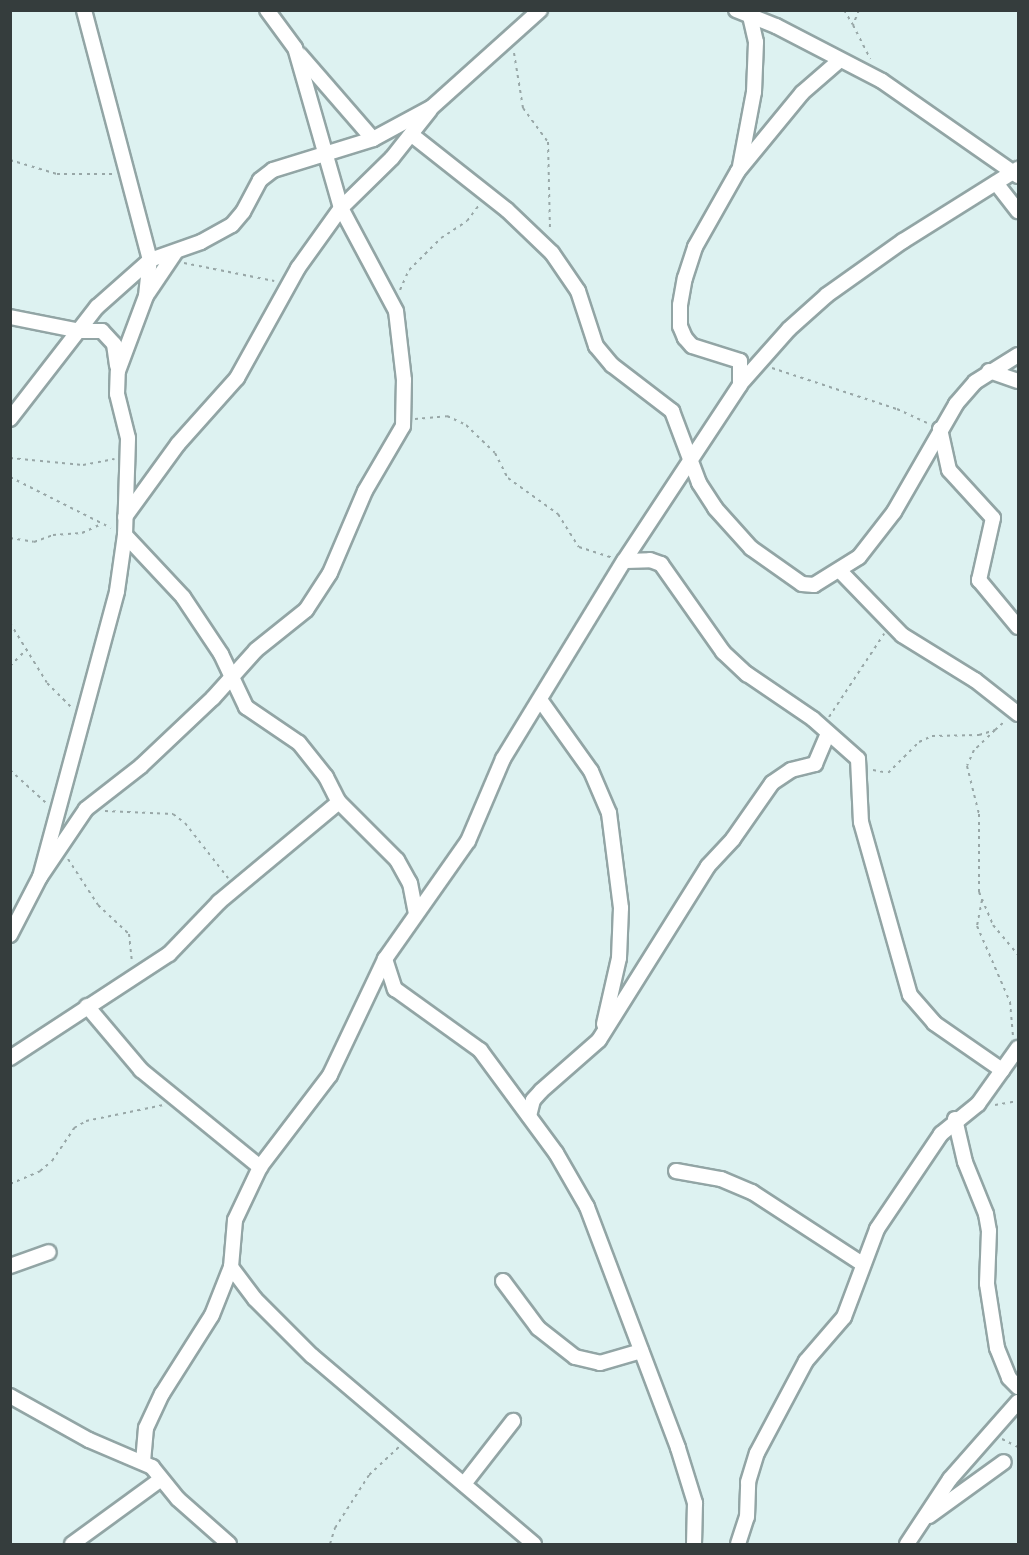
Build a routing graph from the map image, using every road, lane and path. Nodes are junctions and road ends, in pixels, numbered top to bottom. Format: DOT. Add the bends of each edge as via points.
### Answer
graph roads {
  1 [pos="84,10"];
  2 [pos="267,10"];
  3 [pos="540,10"];
  4 [pos="736,10"];
  5 [pos="844,10"];
  6 [pos="859,10"];
  7 [pos="750,16"];
  8 [pos="853,26"];
  9 [pos="510,38"];
  10 [pos="295,48"];
  11 [pos="840,60"];
  12 [pos="882,81"];
  13 [pos="432,107"];
  14 [pos="412,135"];
  15 [pos="373,139"];
  16 [pos="325,157"];
  17 [pos="10,160"];
  18 [pos="738,171"];
  19 [pos="1017,172"];
  20 [pos="130,181"];
  21 [pos="996,183"];
  22 [pos="485,193"];
  23 [pos="341,208"];
  24 [pos="1018,211"];
  25 [pos="175,253"];
  26 [pos="552,253"];
  27 [pos="150,260"];
  28 [pos="165,267"];
  29 [pos="298,268"];
  30 [pos="146,296"];
  31 [pos="396,311"];
  32 [pos="10,317"];
  33 [pos="80,331"];
  34 [pos="1018,355"];
  35 [pos="758,362"];
  36 [pos="117,371"];
  37 [pos="989,371"];
  38 [pos="1018,381"];
  39 [pos="740,385"];
  40 [pos="10,419"];
  41 [pos="403,426"];
  42 [pos="941,428"];
  43 [pos="10,459"];
  44 [pos="127,459"];
  45 [pos="693,462"];
  46 [pos="10,477"];
  47 [pos="125,517"];
  48 [pos="99,525"];
  49 [pos="125,535"];
  50 [pos="10,538"];
  51 [pos="625,561"];
  52 [pos="840,571"];
  53 [pos="10,623"];
  54 [pos="891,625"];
  55 [pos="1018,627"];
  56 [pos="27,649"];
  57 [pos="10,666"];
  58 [pos="230,679"];
  59 [pos="213,698"];
  60 [pos="241,700"];
  61 [pos="541,701"];
  62 [pos="1016,712"];
  63 [pos="80,719"];
  64 [pos="995,730"];
  65 [pos="826,731"];
  66 [pos="860,763"];
  67 [pos="10,770"];
  68 [pos="339,802"];
  69 [pos="51,811"];
  70 [pos="82,814"];
  71 [pos="60,846"];
  72 [pos="40,877"];
  73 [pos="236,889"];
  74 [pos="982,900"];
  75 [pos="416,913"];
  76 [pos="10,935"];
  77 [pos="1018,955"];
  78 [pos="385,959"];
  79 [pos="129,979"];
  80 [pos="87,1006"];
  81 [pos="599,1040"];
  82 [pos="1016,1052"];
  83 [pos="10,1058"];
  84 [pos="1002,1070"];
  85 [pos="179,1101"];
  86 [pos="529,1116"];
  87 [pos="955,1119"];
  88 [pos="260,1167"];
  89 [pos="676,1171"];
  90 [pos="10,1184"];
  91 [pos="49,1252"];
  92 [pos="861,1263"];
  93 [pos="10,1266"];
  94 [pos="231,1267"];
  95 [pos="503,1281"];
  96 [pos="641,1351"];
  97 [pos="1014,1383"];
  98 [pos="10,1396"];
  99 [pos="1016,1405"];
  100 [pos="513,1421"];
  101 [pos="415,1444"];
  102 [pos="143,1462"];
  103 [pos="1004,1462"];
  104 [pos="160,1479"];
  105 [pos="464,1484"];
  106 [pos="921,1524"];
  107 [pos="72,1545"];
  108 [pos="229,1545"];
  109 [pos="330,1545"];
  110 [pos="534,1545"];
  111 [pos="694,1545"];
  112 [pos="738,1545"];
  113 [pos="907,1545"];
  1 -- 20 [label="street"];
  2 -- 10 [label="street"];
  3 -- 9 [label="street"];
  4 -- 7 [label="street"];
  5 -- 8 [label="path"];
  6 -- 8 [label="path"];
  7 -- 11 [label="street"];
  7 -- 18 [label="street" via="756,42 754,92"];
  8 -- 12 [label="path"];
  9 -- 13 [label="street"];
  9 -- 26 [label="path" via="523,108 548,142"];
  10 -- 15 [label="street"];
  10 -- 16 [label="street"];
  11 -- 12 [label="street"];
  11 -- 18 [label="street" via="802,93"];
  12 -- 19 [label="street"];
  13 -- 14 [label="street"];
  13 -- 15 [label="street"];
  14 -- 22 [label="street"];
  14 -- 23 [label="street"];
  15 -- 16 [label="street"];
  16 -- 23 [label="street"];
  16 -- 25 [label="street" via="273,170 260,180 232,225"];
  17 -- 20 [label="path" via="57,174 109,172"];
  18 -- 39 [label="street" via="695,247 680,304 680,326 692,345 740,361"];
  19 -- 21 [label="street"];
  20 -- 27 [label="street"];
  21 -- 24 [label="street"];
  21 -- 35 [label="street" via="903,240 827,295"];
  22 -- 26 [label="street"];
  22 -- 31 [label="path" via="467,221 441,238 408,270"];
  23 -- 29 [label="street"];
  23 -- 31 [label="street"];
  25 -- 27 [label="street"];
  25 -- 28 [label="street"];
  26 -- 45 [label="street" via="578,291 596,346 612,365 672,411"];
  27 -- 30 [label="street"];
  27 -- 33 [label="street" via="97,307"];
  28 -- 29 [label="path" via="202,265 268,283"];
  28 -- 30 [label="street"];
  29 -- 47 [label="street" via="237,378 178,444"];
  30 -- 36 [label="street"];
  31 -- 41 [label="street" via="404,380"];
  32 -- 33 [label="street"];
  33 -- 36 [label="street" via="109,336 114,344"];
  33 -- 40 [label="street"];
  34 -- 37 [label="street"];
  35 -- 39 [label="street"];
  35 -- 42 [label="path"];
  36 -- 44 [label="street"];
  37 -- 38 [label="street"];
  37 -- 42 [label="street" via="975,382"];
  39 -- 45 [label="street"];
  41 -- 51 [label="path" via="434,415 466,425 495,453 508,478 558,514 579,547"];
  41 -- 58 [label="street" via="365,491 330,573 306,610 256,650"];
  42 -- 52 [label="street" via="881,532"];
  42 -- 55 [label="street" via="950,470 993,518 979,580"];
  43 -- 44 [label="path" via="83,465"];
  44 -- 47 [label="street"];
  45 -- 51 [label="street"];
  45 -- 52 [label="street" via="699,483 716,508 751,548 772,565 802,584 814,585"];
  46 -- 48 [label="path" via="80,510"];
  47 -- 49 [label="street"];
  48 -- 49 [label="path"];
  48 -- 50 [label="path" via="82,533 34,542"];
  49 -- 58 [label="street" via="183,597 215,644"];
  49 -- 63 [label="street" via="117,591"];
  51 -- 61 [label="street"];
  51 -- 65 [label="street" via="650,560 661,564 723,652"];
  52 -- 54 [label="street"];
  53 -- 56 [label="path"];
  54 -- 62 [label="street"];
  54 -- 65 [label="path"];
  56 -- 57 [label="path"];
  56 -- 63 [label="path" via="48,683 63,695"];
  58 -- 59 [label="street"];
  58 -- 60 [label="street"];
  59 -- 60 [label="street"];
  59 -- 70 [label="street"];
  60 -- 68 [label="street" via="299,743 326,777"];
  61 -- 75 [label="street" via="502,759 468,841"];
  61 -- 81 [label="street" via="604,795 613,835 621,908 619,958"];
  62 -- 64 [label="path"];
  63 -- 72 [label="street"];
  64 -- 66 [label="path" via="972,736 932,736 919,742 885,774"];
  64 -- 74 [label="path" via="974,750 967,766 979,814 978,872"];
  65 -- 66 [label="street"];
  65 -- 81 [label="street" via="825,748 815,765 791,770 771,783 733,839 708,866"];
  66 -- 84 [label="street" via="861,822 910,995 928,1018"];
  67 -- 69 [label="path" via="34,789"];
  68 -- 73 [label="street"];
  68 -- 75 [label="street" via="397,861 411,883"];
  70 -- 71 [label="street"];
  70 -- 73 [label="path" via="120,810 173,814 185,823"];
  71 -- 72 [label="street"];
  71 -- 79 [label="path" via="98,905 129,934"];
  72 -- 76 [label="street"];
  73 -- 79 [label="street" via="169,954"];
  74 -- 77 [label="path" via="993,925"];
  74 -- 82 [label="path" via="977,926 1010,1002"];
  75 -- 78 [label="street"];
  78 -- 86 [label="street" via="395,989 474,1043"];
  78 -- 88 [label="street" via="330,1075"];
  79 -- 80 [label="street"];
  80 -- 83 [label="street"];
  80 -- 85 [label="street" via="129,1058"];
  81 -- 86 [label="street" via="541,1091"];
  82 -- 84 [label="street"];
  84 -- 87 [label="street" via="978,1104"];
  85 -- 88 [label="street"];
  85 -- 90 [label="path" via="86,1121 74,1128 46,1166 28,1179"];
  86 -- 96 [label="street" via="587,1207"];
  87 -- 92 [label="street" via="922,1159 877,1229"];
  87 -- 97 [label="street" via="965,1162 986,1214 987,1284 998,1348"];
  88 -- 94 [label="street" via="235,1220"];
  89 -- 92 [label="street" via="721,1179 752,1192"];
  91 -- 93 [label="street"];
  92 -- 112 [label="street" via="844,1317 806,1361 758,1453 748,1482 747,1517"];
  94 -- 101 [label="street" via="255,1299 312,1356"];
  94 -- 102 [label="street" via="212,1316 162,1394 146,1428"];
  95 -- 96 [label="street" via="538,1328 575,1357 600,1362"];
  96 -- 111 [label="street" via="695,1503"];
  97 -- 99 [label="street"];
  98 -- 102 [label="street" via="89,1440"];
  99 -- 106 [label="street" via="950,1479"];
  100 -- 105 [label="street"];
  101 -- 105 [label="street"];
  101 -- 109 [label="path" via="409,1441 401,1445 374,1469 335,1528"];
  102 -- 104 [label="street"];
  103 -- 106 [label="street"];
  104 -- 107 [label="street"];
  104 -- 108 [label="street"];
  105 -- 110 [label="street"];
  106 -- 113 [label="street"];
}
